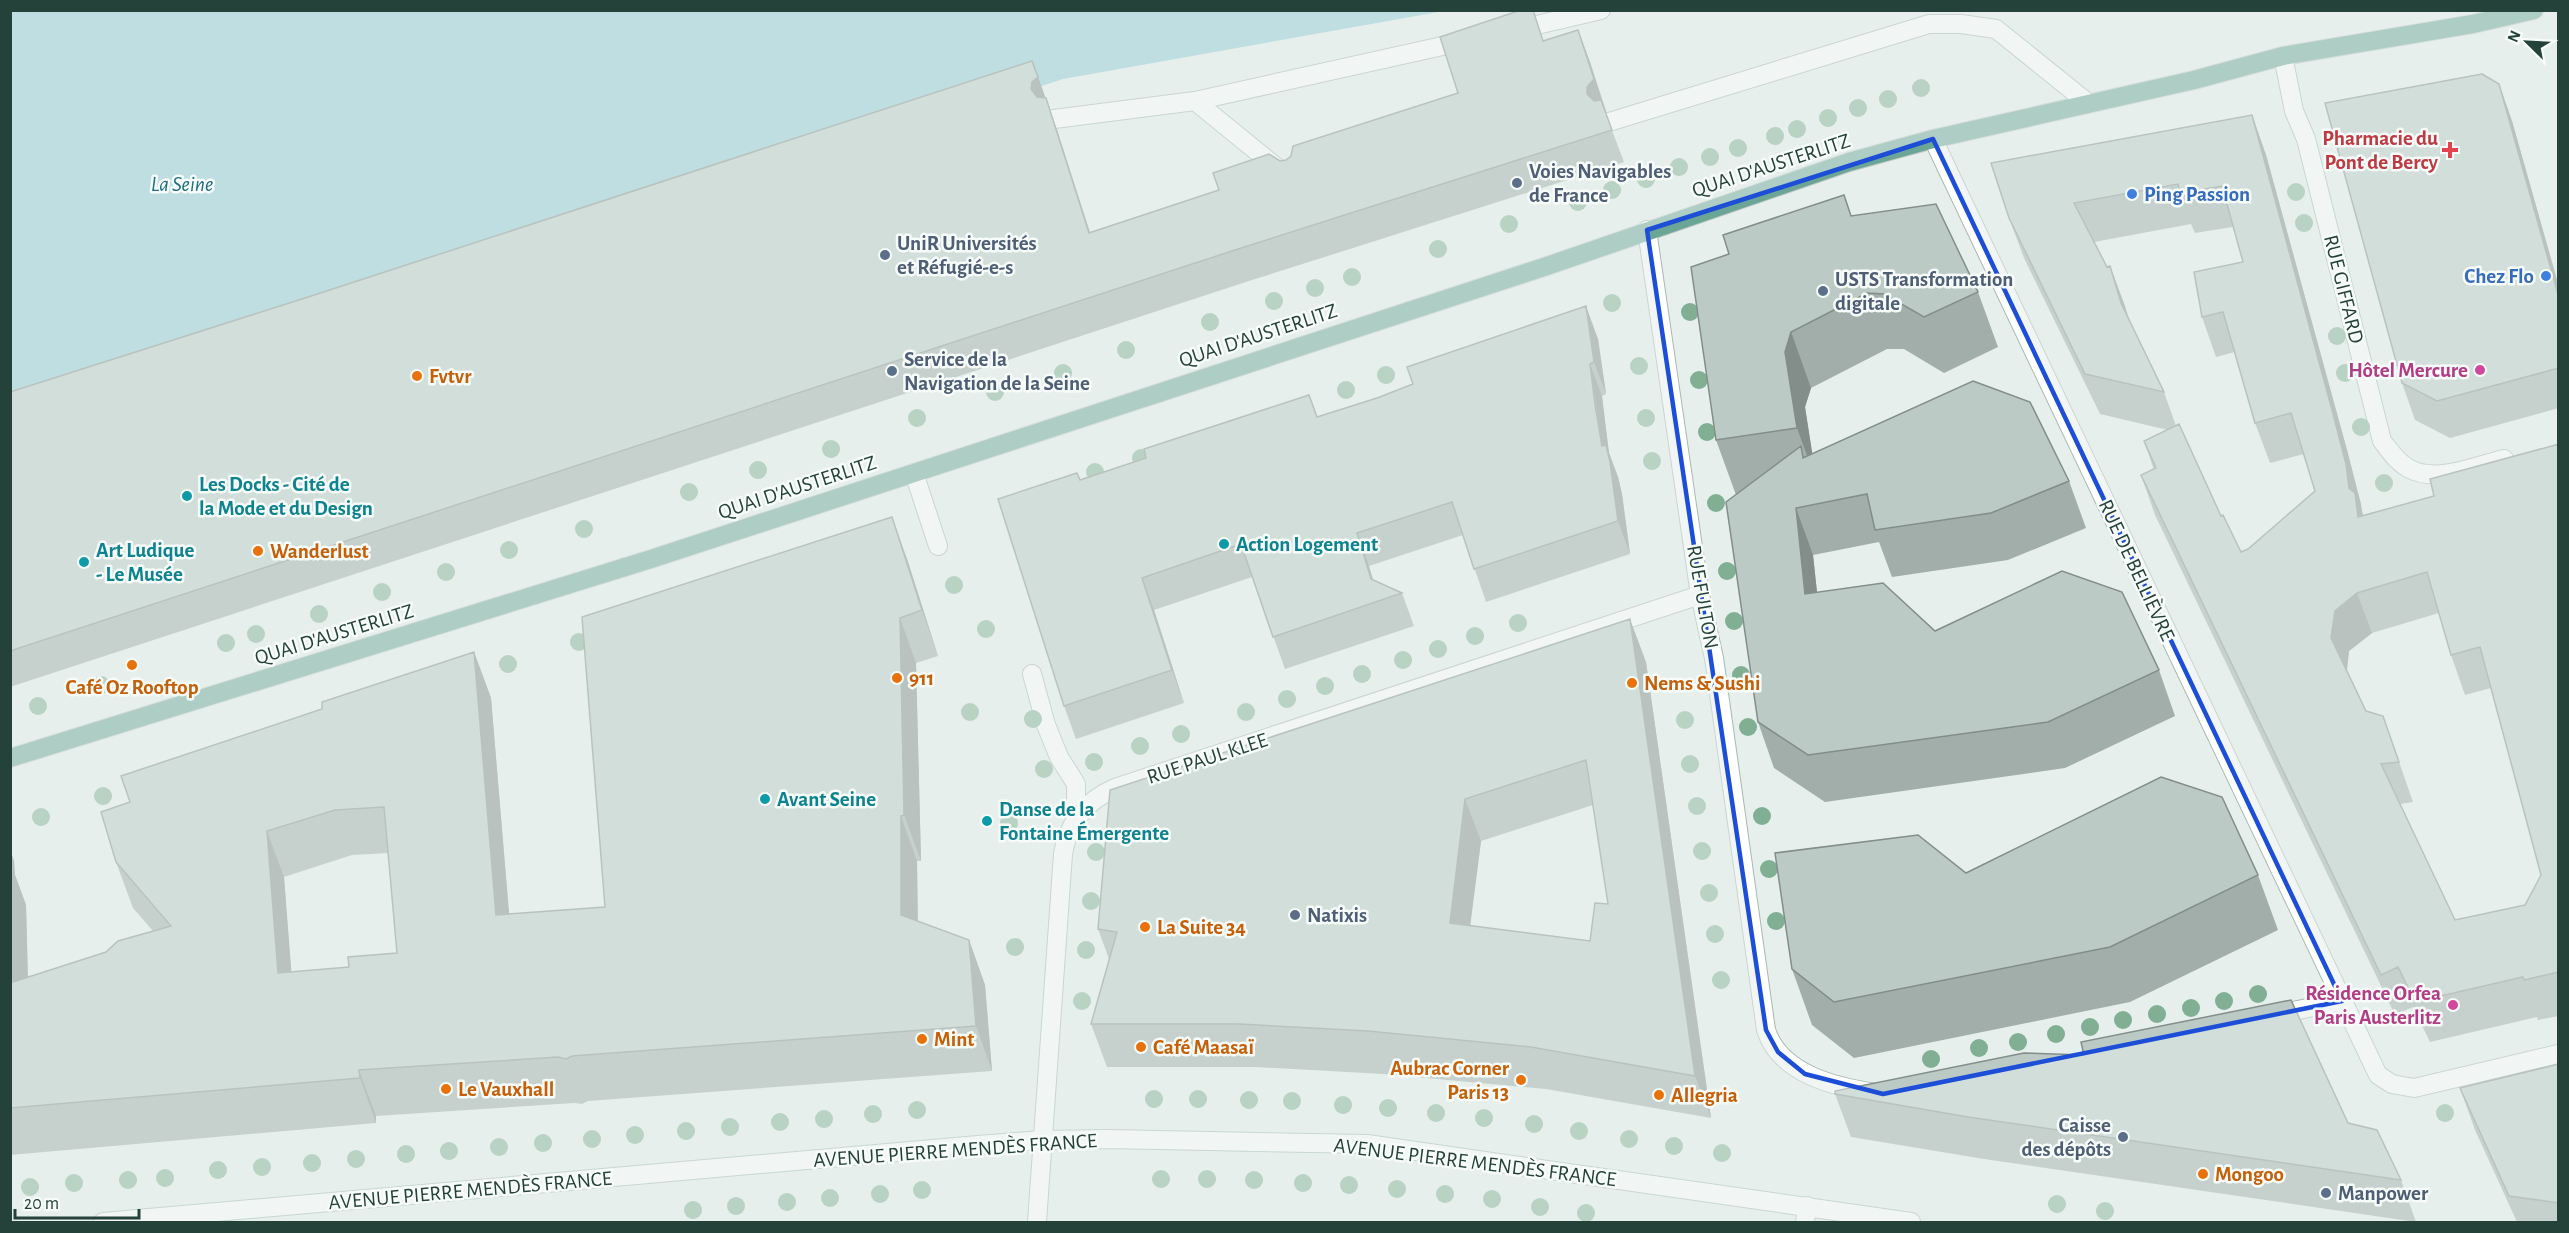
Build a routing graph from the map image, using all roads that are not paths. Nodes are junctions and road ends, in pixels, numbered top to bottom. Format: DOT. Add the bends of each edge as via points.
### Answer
graph roads {
  1 [pos="1601,10"];
  2 [pos="2535,10"];
  3 [pos="2283,56"];
  4 [pos="1195,101"];
  5 [pos="2088,103"];
  6 [pos="1054,119"];
  7 [pos="1609,122"];
  8 [pos="1933,139"];
  9 [pos="1294,182"];
  10 [pos="1647,230"];
  11 [pos="2526,454"];
  12 [pos="914,472"];
  13 [pos="938,546"];
  14 [pos="1700,595"];
  15 [pos="1032,674"];
  16 [pos="10,758"];
  17 [pos="1076,820"];
  18 [pos="2342,1001"];
  19 [pos="2253,1020"];
  20 [pos="2559,1054"];
  21 [pos="1890,1094"];
  22 [pos="1042,1140"];
  23 [pos="1806,1214"];
  24 [pos="103,1222"];
  25 [pos="1037,1222"];
  26 [pos="1911,1222"];
  1 -- 4 [label="street"];
  2 -- 3 [label="main road, QUAI D'AUSTERLITZ"];
  3 -- 5 [label="main road, QUAI D'AUSTERLITZ"];
  3 -- 11 [label="street, RUE GIFFARD" via="2294,111 2306,139 2382,441 2411,470 2439,475"];
  4 -- 6 [label="street"];
  4 -- 9 [label="street"];
  5 -- 7 [label="street" via="1996,29 1929,24"];
  5 -- 8 [label="main road, QUAI D'AUSTERLITZ"];
  8 -- 10 [label="main road, QUAI D'AUSTERLITZ" via="1849,162"];
  8 -- 18 [label="street, RUE DE BELLIÈVRE"];
  10 -- 12 [label="main road, QUAI D'AUSTERLITZ"];
  10 -- 14 [label="street, RUE FULTON"];
  12 -- 13 [label="street"];
  12 -- 16 [label="main road, QUAI D'AUSTERLITZ" via="651,559"];
  14 -- 17 [label="street, RUE PAUL KLEE" via="1115,788 1088,804"];
  14 -- 21 [label="street, RUE FULTON" via="1714,658 1762,1016 1770,1043 1799,1070 1821,1080"];
  15 -- 17 [label="street" via="1046,725 1076,784"];
  17 -- 22 [label="street, RUE PAUL KLEE" via="1065,840 1063,854"];
  18 -- 19 [label="street"];
  18 -- 20 [label="street, RUE DE BELLIÈVRE" via="2378,1075 2392,1084 2414,1088"];
  22 -- 23 [label="street, AVENUE PIERRE MENDÈS FRANCE" via="1367,1144"];
  22 -- 24 [label="street, AVENUE PIERRE MENDÈS FRANCE"];
  22 -- 25 [label="street, RUE PAUL KLEE"];
  23 -- 26 [label="street, AVENUE PIERRE MENDÈS FRANCE"];
}
